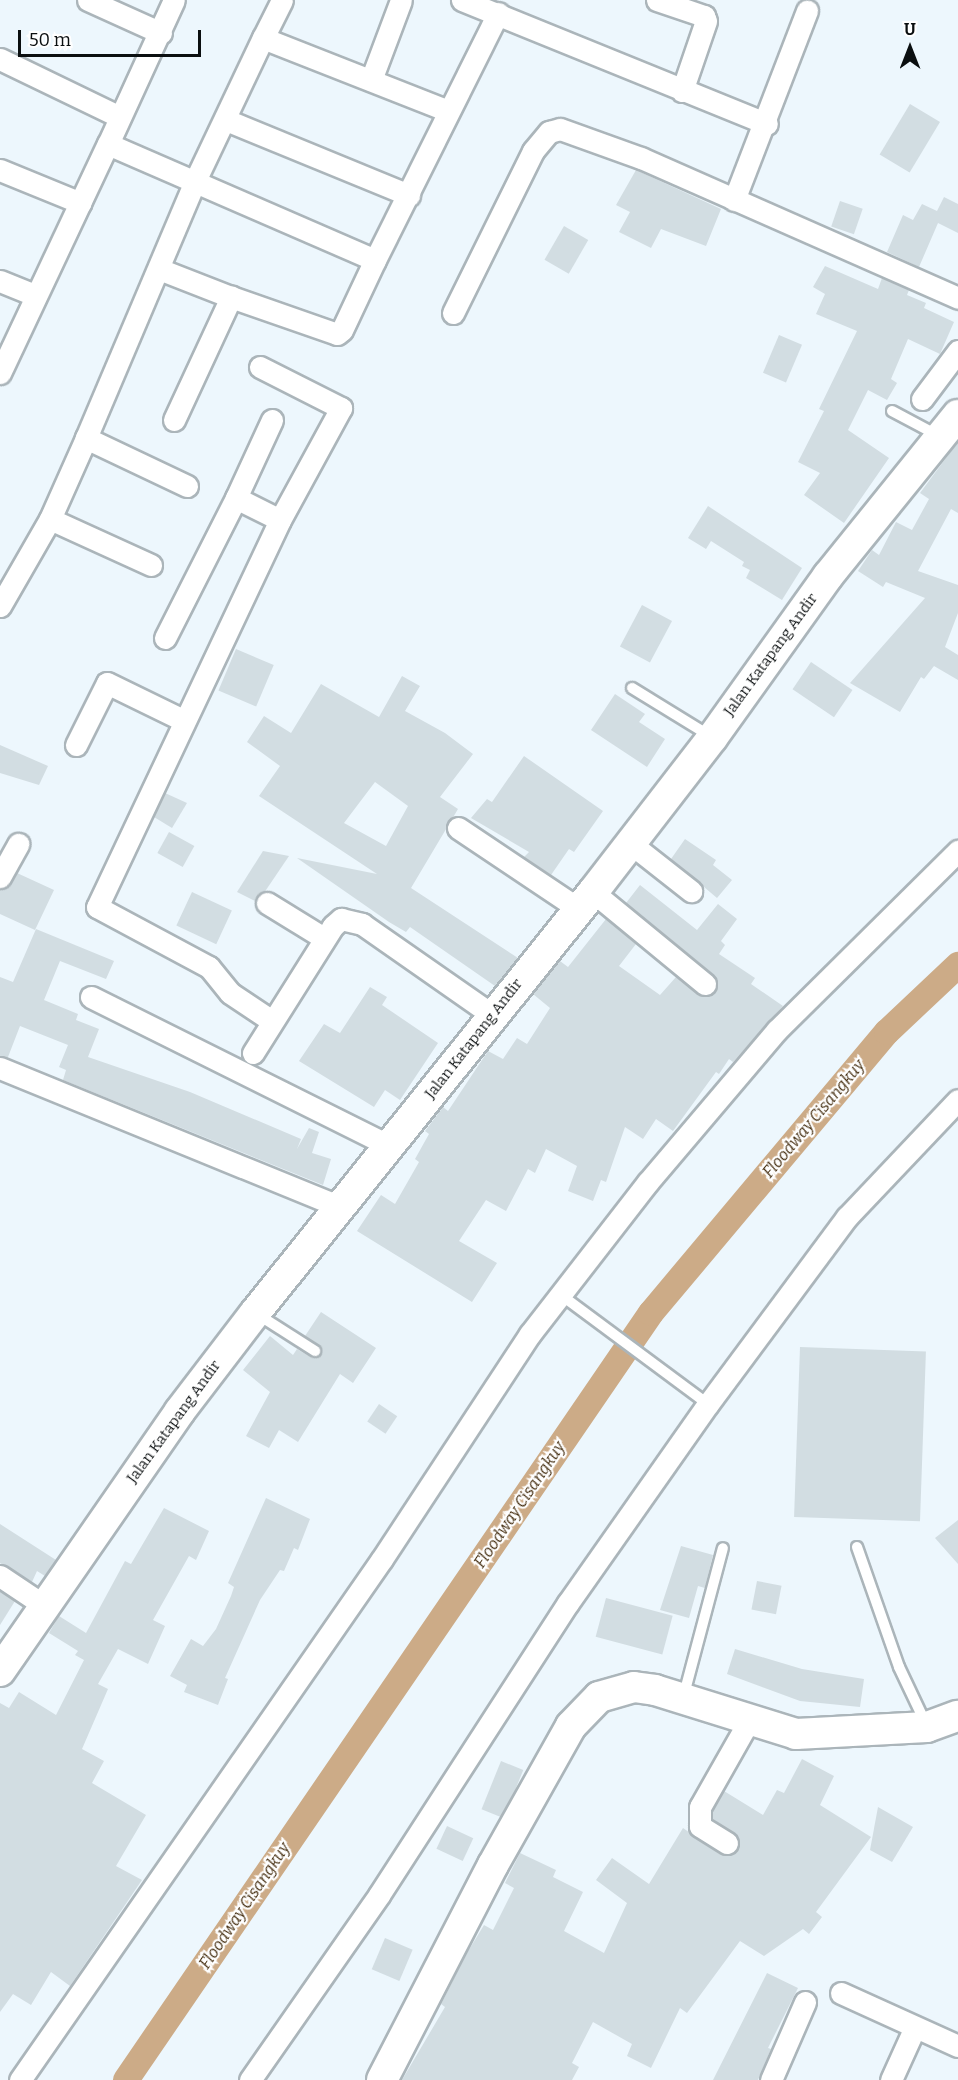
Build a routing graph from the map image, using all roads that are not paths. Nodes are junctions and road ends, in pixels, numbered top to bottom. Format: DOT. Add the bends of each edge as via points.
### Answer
graph roads {
  1 [pos="88,0"];
  2 [pos="174,0"];
  3 [pos="282,0"];
  4 [pos="401,0"];
  5 [pos="462,0"];
  6 [pos="657,0"];
  7 [pos="807,11"];
  8 [pos="498,13"];
  9 [pos="161,33"];
  10 [pos="263,38"];
  11 [pos="0,59"];
  12 [pos="370,80"];
  13 [pos="682,91"];
  14 [pos="447,110"];
  15 [pos="120,117"];
  16 [pos="226,120"];
  17 [pos="766,124"];
  18 [pos="108,144"];
  19 [pos="0,170"];
  20 [pos="194,183"];
  21 [pos="408,195"];
  22 [pos="734,200"];
  23 [pos="81,203"];
  24 [pos="375,260"];
  25 [pos="159,269"];
  26 [pos="0,281"];
  27 [pos="35,295"];
  28 [pos="231,297"];
  29 [pos="958,298"];
  30 [pos="453,313"];
  31 [pos="958,351"];
  32 [pos="260,367"];
  33 [pos="0,373"];
  34 [pos="922,399"];
  35 [pos="892,411"];
  36 [pos="174,420"];
  37 [pos="272,420"];
  38 [pos="949,426"];
  39 [pos="86,438"];
  40 [pos="187,486"];
  41 [pos="236,498"];
  42 [pos="50,519"];
  43 [pos="280,520"];
  44 [pos="152,565"];
  45 [pos="0,606"];
  46 [pos="165,638"];
  47 [pos="632,688"];
  48 [pos="183,720"];
  49 [pos="712,738"];
  50 [pos="76,745"];
  51 [pos="458,828"];
  52 [pos="630,843"];
  53 [pos="18,844"];
  54 [pos="958,851"];
  55 [pos="0,877"];
  56 [pos="691,891"];
  57 [pos="586,900"];
  58 [pos="267,903"];
  59 [pos="324,938"];
  60 [pos="705,984"];
  61 [pos="91,997"];
  62 [pos="491,1014"];
  63 [pos="272,1021"];
  64 [pos="253,1053"];
  65 [pos="0,1068"];
  66 [pos="958,1100"];
  67 [pos="392,1147"];
  68 [pos="341,1207"];
  69 [pos="561,1295"];
  70 [pos="255,1312"];
  71 [pos="315,1351"];
  72 [pos="708,1404"];
  73 [pos="857,1547"];
  74 [pos="723,1548"];
  75 [pos="0,1576"];
  76 [pos="45,1606"];
  77 [pos="0,1671"];
  78 [pos="682,1698"];
  79 [pos="958,1716"];
  80 [pos="750,1719"];
  81 [pos="927,1727"];
  82 [pos="727,1843"];
  83 [pos="841,1993"];
  84 [pos="805,2002"];
  85 [pos="915,2027"];
  86 [pos="958,2046"];
  87 [pos="20,2080"];
  88 [pos="250,2080"];
  89 [pos="382,2080"];
  90 [pos="771,2080"];
  91 [pos="891,2080"];
  1 -- 9 [label="street"];
  2 -- 9 [label="street"];
  3 -- 10 [label="street"];
  4 -- 12 [label="street"];
  5 -- 8 [label="street"];
  6 -- 13 [label="street" via="704,16 706,21"];
  7 -- 17 [label="street"];
  8 -- 13 [label="street"];
  8 -- 14 [label="street"];
  9 -- 15 [label="street"];
  10 -- 12 [label="street"];
  10 -- 16 [label="street"];
  11 -- 15 [label="street"];
  12 -- 14 [label="street"];
  13 -- 17 [label="street"];
  14 -- 21 [label="street"];
  15 -- 18 [label="street"];
  16 -- 20 [label="street"];
  16 -- 21 [label="street"];
  17 -- 22 [label="street"];
  18 -- 20 [label="street"];
  18 -- 23 [label="street"];
  19 -- 23 [label="street"];
  20 -- 24 [label="street"];
  20 -- 25 [label="street"];
  21 -- 24 [label="street"];
  22 -- 29 [label="street"];
  22 -- 30 [label="street" via="573,131 549,132 533,151"];
  23 -- 27 [label="street"];
  24 -- 28 [label="street" via="337,334"];
  25 -- 28 [label="street"];
  25 -- 39 [label="street"];
  26 -- 27 [label="street"];
  27 -- 33 [label="street"];
  28 -- 36 [label="street"];
  31 -- 34 [label="street"];
  32 -- 43 [label="street" via="341,408"];
  35 -- 38 [label="lane"];
  37 -- 41 [label="street"];
  38 -- 49 [label="street, Jalan Katapang Andir" via="828,576"];
  39 -- 40 [label="street"];
  39 -- 42 [label="street"];
  41 -- 43 [label="street"];
  41 -- 46 [label="street"];
  42 -- 44 [label="street"];
  42 -- 45 [label="street"];
  43 -- 48 [label="street"];
  47 -- 49 [label="lane"];
  48 -- 50 [label="street" via="107,683"];
  48 -- 63 [label="street" via="97,907 209,967 230,993"];
  49 -- 52 [label="street, Jalan Katapang Andir"];
  51 -- 57 [label="street"];
  52 -- 56 [label="street"];
  52 -- 57 [label="street, Jalan Katapang Andir"];
  53 -- 55 [label="street"];
  54 -- 69 [label="street" via="777,1030 648,1182"];
  57 -- 60 [label="street"];
  57 -- 62 [label="street, Jalan Katapang Andir"];
  58 -- 59 [label="street"];
  59 -- 62 [label="street" via="341,919 362,924"];
  59 -- 63 [label="street"];
  61 -- 67 [label="street"];
  62 -- 67 [label="street, Jalan Katapang Andir"];
  63 -- 64 [label="street"];
  65 -- 68 [label="street"];
  66 -- 72 [label="street" via="847,1217"];
  67 -- 68 [label="street, Jalan Katapang Andir"];
  68 -- 70 [label="street, Jalan Katapang Andir"];
  69 -- 72 [label="lane"];
  69 -- 87 [label="street" via="530,1334 369,1579"];
  70 -- 71 [label="lane"];
  70 -- 76 [label="street, Jalan Katapang Andir" via="180,1411"];
  72 -- 88 [label="street" via="568,1603 379,1895"];
  73 -- 81 [label="lane" via="899,1667"];
  74 -- 78 [label="lane"];
  75 -- 76 [label="street"];
  76 -- 77 [label="street, Jalan Katapang Andir"];
  78 -- 80 [label="street"];
  78 -- 89 [label="street" via="655,1689 617,1691 599,1697 571,1726 493,1865"];
  79 -- 81 [label="street"];
  80 -- 81 [label="street" via="796,1734"];
  80 -- 82 [label="street" via="700,1807 700,1826"];
  83 -- 85 [label="street"];
  84 -- 90 [label="street"];
  85 -- 86 [label="street"];
  85 -- 91 [label="street"];
}
